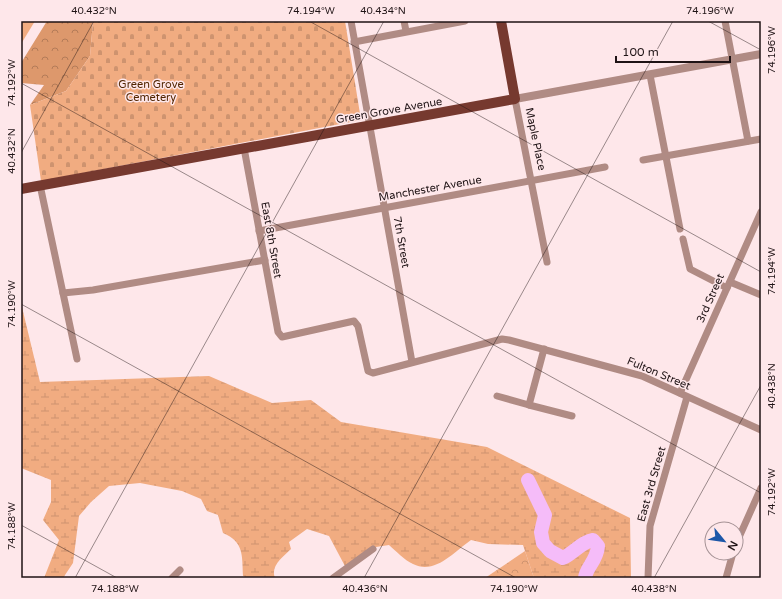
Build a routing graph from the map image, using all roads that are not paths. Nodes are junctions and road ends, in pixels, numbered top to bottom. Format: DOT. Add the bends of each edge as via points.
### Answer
graph roads {
  1 [pos="351,21"];
  2 [pos="404,21"];
  3 [pos="465,21"];
  4 [pos="501,21"];
  5 [pos="725,21"];
  6 [pos="406,31"];
  7 [pos="354,42"];
  8 [pos="761,54"];
  9 [pos="733,60"];
  10 [pos="650,75"];
  11 [pos="515,99"];
  12 [pos="370,126"];
  13 [pos="761,139"];
  14 [pos="748,141"];
  15 [pos="244,148"];
  16 [pos="665,156"];
  17 [pos="643,160"];
  18 [pos="605,167"];
  19 [pos="532,180"];
  20 [pos="40,185"];
  21 [pos="21,189"];
  22 [pos="384,207"];
  23 [pos="761,212"];
  24 [pos="680,229"];
  25 [pos="259,231"];
  26 [pos="683,239"];
  27 [pos="265,260"];
  28 [pos="547,262"];
  29 [pos="728,285"];
  30 [pos="63,293"];
  31 [pos="761,295"];
  32 [pos="280,335"];
  33 [pos="544,349"];
  34 [pos="77,359"];
  35 [pos="412,362"];
  36 [pos="683,395"];
  37 [pos="497,396"];
  38 [pos="530,405"];
  39 [pos="572,416"];
  40 [pos="761,430"];
  41 [pos="761,488"];
  42 [pos="744,526"];
  43 [pos="374,549"];
  44 [pos="731,561"];
  45 [pos="180,570"];
  46 [pos="172,578"];
  47 [pos="333,578"];
  48 [pos="648,578"];
  49 [pos="726,578"];
  1 -- 7 [label="street, 7th Street"];
  2 -- 6 [label="street"];
  3 -- 6 [label="street"];
  4 -- 11 [label="main road, Maple Place"];
  5 -- 9 [label="street"];
  6 -- 7 [label="street"];
  7 -- 12 [label="street, 7th Street"];
  8 -- 9 [label="street, Green Grove Avenue"];
  9 -- 10 [label="street, Green Grove Avenue"];
  9 -- 14 [label="street"];
  10 -- 11 [label="street, Green Grove Avenue"];
  10 -- 16 [label="street"];
  11 -- 12 [label="main road, Green Grove Avenue"];
  11 -- 19 [label="street, Maple Place"];
  12 -- 15 [label="main road, Green Grove Avenue"];
  12 -- 22 [label="street, 7th Street"];
  13 -- 14 [label="street"];
  14 -- 16 [label="street"];
  15 -- 20 [label="main road, Green Grove Avenue"];
  15 -- 25 [label="street, East 8th Street"];
  16 -- 17 [label="street"];
  16 -- 24 [label="street"];
  18 -- 19 [label="street, Manchester Avenue"];
  19 -- 22 [label="street, Manchester Avenue"];
  19 -- 28 [label="street, Maple Place"];
  20 -- 21 [label="main road, Green Grove Avenue"];
  20 -- 30 [label="street"];
  22 -- 25 [label="street, Manchester Avenue"];
  22 -- 35 [label="street, 7th Street"];
  23 -- 29 [label="street, 3rd Street"];
  25 -- 27 [label="street, East 8th Street"];
  26 -- 29 [label="street" via="690,269"];
  27 -- 30 [label="street"];
  27 -- 32 [label="street, East 8th Street"];
  29 -- 31 [label="street"];
  29 -- 36 [label="street, 3rd Street"];
  30 -- 34 [label="street"];
  32 -- 35 [label="street, Fulton Street" via="287,337 354,321 358,326 370,375"];
  33 -- 35 [label="street, Fulton Street" via="502,339"];
  33 -- 36 [label="street, Fulton Street" via="625,370"];
  33 -- 38 [label="street"];
  36 -- 40 [label="street, Fulton Street"];
  36 -- 48 [label="street, East 3rd Street" via="650,526"];
  37 -- 38 [label="street"];
  38 -- 39 [label="street"];
  41 -- 42 [label="street"];
  43 -- 47 [label="street"];
  44 -- 49 [label="street"];
  45 -- 46 [label="street"];
}
